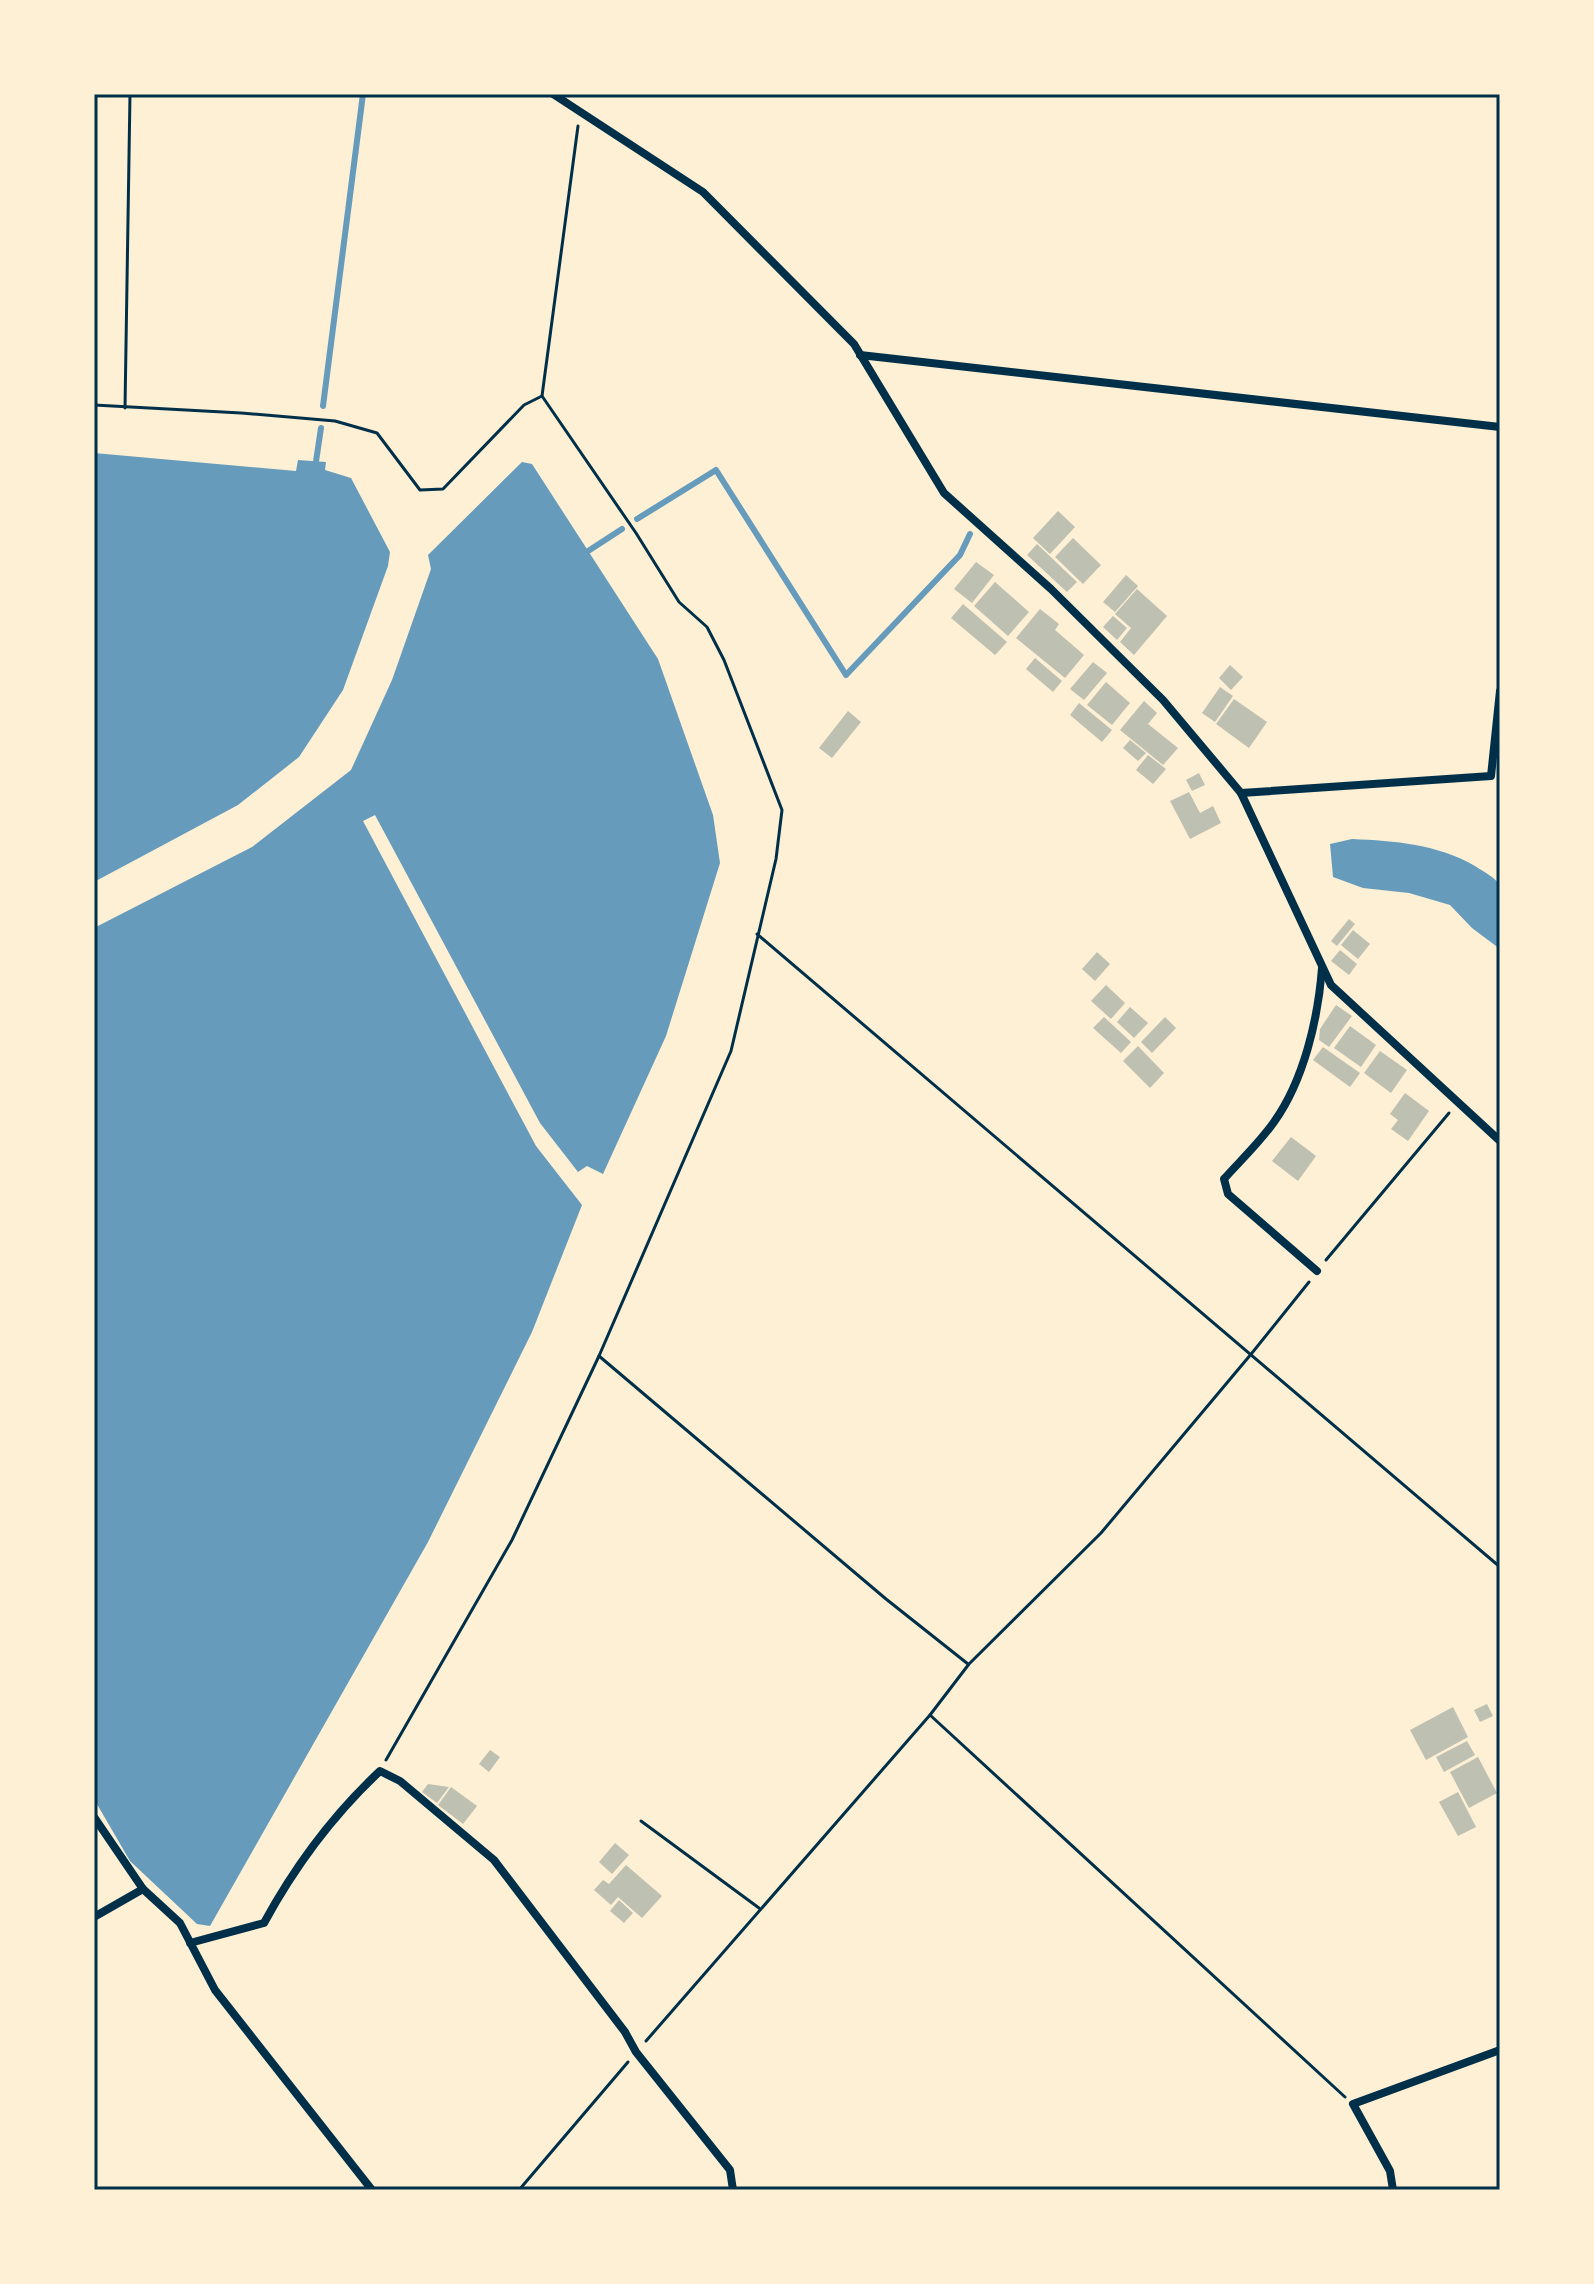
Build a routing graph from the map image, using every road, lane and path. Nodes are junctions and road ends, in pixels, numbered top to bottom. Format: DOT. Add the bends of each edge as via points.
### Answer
graph roads {
  1 [pos="130,94"];
  2 [pos="553,94"];
  3 [pos="580,112"];
  4 [pos="860,355"];
  5 [pos="542,396"];
  6 [pos="94,405"];
  7 [pos="125,408"];
  8 [pos="1500,427"];
  9 [pos="1500,691"];
  10 [pos="1241,793"];
  11 [pos="757,934"];
  12 [pos="1322,967"];
  13 [pos="1457,1103"];
  14 [pos="1500,1141"];
  15 [pos="1317,1271"];
  16 [pos="1252,1353"];
  17 [pos="599,1356"];
  18 [pos="1500,1567"];
  19 [pos="969,1664"];
  20 [pos="930,1715"];
  21 [pos="380,1771"];
  22 [pos="94,1817"];
  23 [pos="641,1821"];
  24 [pos="143,1889"];
  25 [pos="759,1908"];
  26 [pos="94,1917"];
  27 [pos="190,1943"];
  28 [pos="1500,2050"];
  29 [pos="636,2052"];
  30 [pos="1353,2104"];
  31 [pos="372,2190"];
  32 [pos="519,2190"];
  33 [pos="733,2190"];
  34 [pos="1393,2190"];
  1 -- 7 [label="path"];
  2 -- 3 [label="street"];
  3 -- 4 [label="street" via="703,192"];
  3 -- 5 [label="path"];
  4 -- 8 [label="street"];
  4 -- 10 [label="street" via="944,493 1163,700"];
  5 -- 7 [label="path" via="524,405 443,489 420,490 377,433 335,421"];
  5 -- 11 [label="path" via="679,602 707,627 730,674 782,810"];
  6 -- 7 [label="path"];
  9 -- 10 [label="street" via="1491,776"];
  10 -- 12 [label="street"];
  11 -- 16 [label="path"];
  11 -- 17 [label="path" via="731,1051"];
  12 -- 13 [label="street" via="1331,985"];
  12 -- 15 [label="street" via="1303,1064 1275,1122 1224,1179 1228,1194"];
  13 -- 14 [label="street"];
  13 -- 15 [label="path"];
  15 -- 16 [label="path"];
  16 -- 18 [label="path"];
  16 -- 19 [label="path" via="1101,1533"];
  17 -- 19 [label="path"];
  17 -- 21 [label="path" via="512,1540"];
  19 -- 20 [label="path"];
  20 -- 25 [label="path"];
  20 -- 30 [label="path"];
  21 -- 27 [label="street" via="347,1801 264,1923"];
  21 -- 29 [label="street" via="400,1781 494,1860"];
  22 -- 24 [label="street"];
  23 -- 25 [label="path"];
  24 -- 26 [label="street"];
  24 -- 27 [label="street" via="180,1923"];
  25 -- 29 [label="path"];
  27 -- 31 [label="street" via="215,1990"];
  28 -- 30 [label="street"];
  29 -- 32 [label="path"];
  29 -- 33 [label="street" via="730,2170"];
  30 -- 34 [label="street" via="1390,2171"];
}
